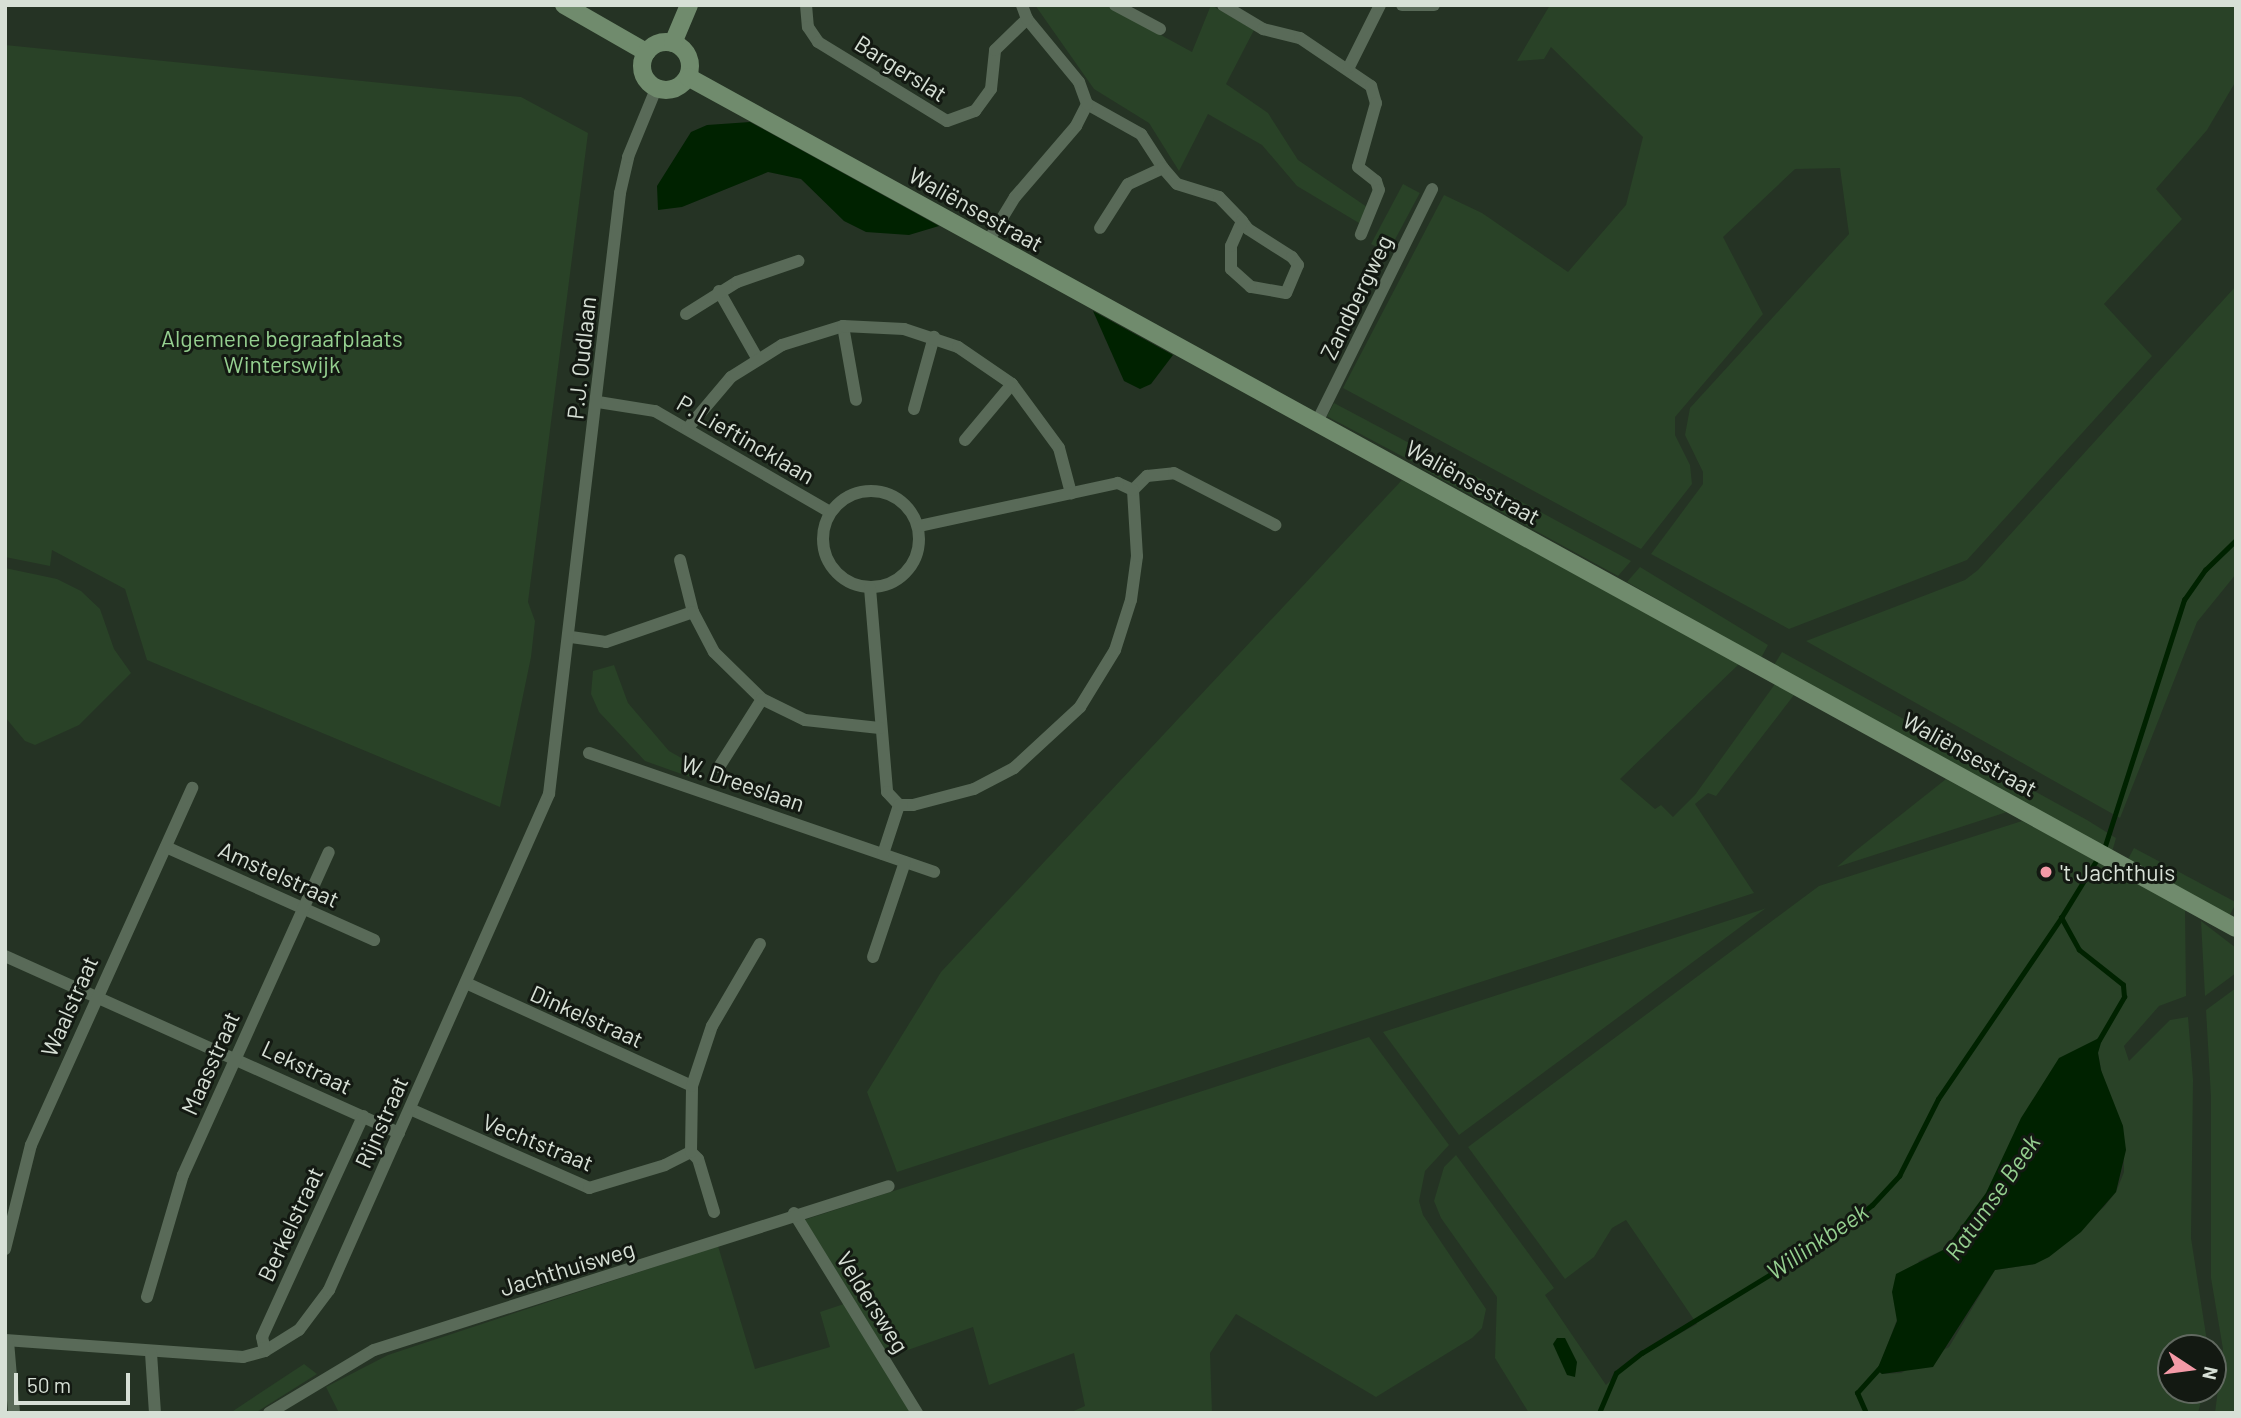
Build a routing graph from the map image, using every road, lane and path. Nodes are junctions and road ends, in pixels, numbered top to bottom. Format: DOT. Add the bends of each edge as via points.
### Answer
graph roads {
  1 [pos="564,5"];
  2 [pos="689,5"];
  3 [pos="806,5"];
  4 [pos="1022,5"];
  5 [pos="1115,5"];
  6 [pos="1223,5"];
  7 [pos="1380,5"];
  8 [pos="1402,5"];
  9 [pos="1434,5"];
  10 [pos="1027,19"];
  11 [pos="1160,29"];
  12 [pos="673,43"];
  13 [pos="646,52"];
  14 [pos="1349,67"];
  15 [pos="688,77"];
  16 [pos="656,89"];
  17 [pos="1087,104"];
  18 [pos="1163,168"];
  19 [pos="1432,189"];
  20 [pos="1242,221"];
  21 [pos="1100,228"];
  22 [pos="1361,234"];
  23 [pos="987,243"];
  24 [pos="798,261"];
  25 [pos="719,291"];
  26 [pos="685,314"];
  27 [pos="843,326"];
  28 [pos="934,337"];
  29 [pos="757,358"];
  30 [pos="1012,384"];
  31 [pos="856,400"];
  32 [pos="598,402"];
  33 [pos="914,409"];
  34 [pos="1316,424"];
  35 [pos="687,429"];
  36 [pos="965,440"];
  37 [pos="1133,490"];
  38 [pos="1072,493"];
  39 [pos="830,512"];
  40 [pos="1275,525"];
  41 [pos="919,526"];
  42 [pos="680,560"];
  43 [pos="870,588"];
  44 [pos="693,612"];
  45 [pos="571,637"];
  46 [pos="762,699"];
  47 [pos="880,729"];
  48 [pos="589,753"];
  49 [pos="719,767"];
  50 [pos="192,788"];
  51 [pos="900,805"];
  52 [pos="166,847"];
  53 [pos="328,852"];
  54 [pos="883,854"];
  55 [pos="905,862"];
  56 [pos="934,872"];
  57 [pos="303,908"];
  58 [pos="2236,928"];
  59 [pos="374,940"];
  60 [pos="760,944"];
  61 [pos="5,956"];
  62 [pos="873,957"];
  63 [pos="466,983"];
  64 [pos="97,996"];
  65 [pos="236,1057"];
  66 [pos="692,1086"];
  67 [pos="410,1110"];
  68 [pos="363,1116"];
  69 [pos="399,1133"];
  70 [pos="691,1152"];
  71 [pos="889,1186"];
  72 [pos="714,1212"];
  73 [pos="794,1213"];
  74 [pos="5,1249"];
  75 [pos="147,1297"];
  76 [pos="7,1340"];
  77 [pos="265,1351"];
  78 [pos="151,1353"];
  79 [pos="14,1413"];
  80 [pos="155,1413"];
  81 [pos="269,1413"];
  82 [pos="917,1413"];
  1 -- 13 [label="street"];
  2 -- 12 [label="street"];
  3 -- 10 [label="street, Bargerslat" via="808,27 818,41 947,121 975,111 991,89 995,50"];
  4 -- 10 [label="street"];
  5 -- 11 [label="street"];
  6 -- 14 [label="street" via="1263,30 1300,38"];
  7 -- 14 [label="street"];
  8 -- 9 [label="street"];
  10 -- 17 [label="street" via="1079,82"];
  12 -- 13 [label="street" via="663,42"];
  12 -- 15 [label="street" via="687,53"];
  13 -- 16 [label="street" via="644,77"];
  14 -- 22 [label="street" via="1371,86 1376,103 1358,167 1376,181 1379,190"];
  15 -- 16 [label="street" via="674,89"];
  15 -- 23 [label="street, Waliënsestraat"];
  16 -- 32 [label="street, P.J. Oudlaan" via="628,157 620,193"];
  17 -- 18 [label="street" via="1141,134"];
  17 -- 23 [label="street" via="1076,126 1015,197"];
  18 -- 20 [label="street" via="1177,184 1219,197"];
  18 -- 21 [label="street" via="1128,184"];
  19 -- 34 [label="street, Zandbergweg"];
  20 -- 20 [label="street" via="1231,246 1231,269 1251,287 1286,293 1298,265"];
  23 -- 34 [label="street, Waliënsestraat"];
  24 -- 25 [label="street"];
  25 -- 26 [label="street"];
  25 -- 29 [label="street"];
  27 -- 28 [label="street" via="904,329"];
  27 -- 29 [label="street" via="807,335"];
  27 -- 31 [label="street"];
  28 -- 30 [label="street" via="958,346"];
  28 -- 33 [label="street"];
  29 -- 35 [label="street" via="707,401"];
  30 -- 36 [label="street"];
  30 -- 38 [label="street" via="1059,448"];
  32 -- 35 [label="street, P. Lieftincklaan" via="655,411"];
  32 -- 45 [label="street, P.J. Oudlaan"];
  34 -- 58 [label="street, Waliënsestraat"];
  35 -- 39 [label="street, P. Lieftincklaan"];
  37 -- 38 [label="street" via="1118,483"];
  37 -- 40 [label="street" via="1147,476 1174,473"];
  37 -- 51 [label="street" via="1137,556 1131,600 1115,650 1080,707 1014,768 974,789"];
  38 -- 41 [label="street"];
  39 -- 41 [label="street, P. Lieftincklaan" via="843,498 879,490 897,496"];
  39 -- 43 [label="street, P. Lieftincklaan" via="822,531 824,552 834,570 850,583"];
  41 -- 43 [label="street" via="915,561 888,585"];
  42 -- 44 [label="street"];
  43 -- 47 [label="street"];
  44 -- 45 [label="street" via="606,642"];
  44 -- 46 [label="street" via="714,652"];
  45 -- 63 [label="street, Rijnstraat" via="550,794"];
  46 -- 47 [label="street" via="805,720"];
  46 -- 49 [label="street"];
  47 -- 51 [label="street" via="887,792"];
  48 -- 54 [label="street, W. Dreeslaan"];
  50 -- 52 [label="street, Waalstraat"];
  51 -- 54 [label="street"];
  52 -- 57 [label="street, Amstelstraat"];
  52 -- 64 [label="street, Waalstraat"];
  53 -- 57 [label="street, Maasstraat"];
  54 -- 55 [label="street, W. Dreeslaan"];
  55 -- 56 [label="street, W. Dreeslaan"];
  55 -- 62 [label="street"];
  57 -- 59 [label="street, Amstelstraat"];
  57 -- 65 [label="street, Maasstraat"];
  60 -- 66 [label="street" via="712,1026"];
  61 -- 64 [label="street, Lekstraat"];
  63 -- 66 [label="street, Dinkelstraat"];
  63 -- 67 [label="street, Rijnstraat"];
  64 -- 65 [label="street, Lekstraat"];
  64 -- 74 [label="street, Waalstraat" via="31,1145"];
  65 -- 68 [label="street, Lekstraat"];
  65 -- 75 [label="street, Maasstraat" via="183,1175"];
  66 -- 70 [label="street"];
  67 -- 69 [label="street, Rijnstraat"];
  67 -- 70 [label="street, Vechtstraat" via="589,1188 665,1165"];
  68 -- 69 [label="street, Lekstraat"];
  68 -- 77 [label="street, Berkelstraat" via="262,1337"];
  69 -- 77 [label="street, Rijnstraat" via="329,1290 299,1330"];
  70 -- 72 [label="street" via="698,1159"];
  71 -- 73 [label="street, Jachthuisweg"];
  73 -- 81 [label="street, Jachthuisweg" via="692,1251 374,1350"];
  73 -- 82 [label="street, Veldersweg"];
  76 -- 78 [label="street, Rijnstraat"];
  76 -- 79 [label="street"];
  77 -- 78 [label="street, Rijnstraat" via="215,1358"];
  78 -- 80 [label="street"];
}
